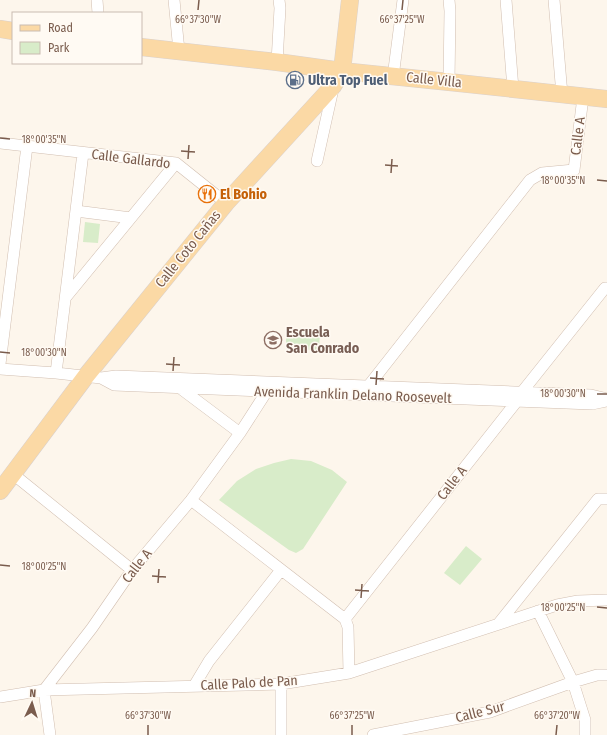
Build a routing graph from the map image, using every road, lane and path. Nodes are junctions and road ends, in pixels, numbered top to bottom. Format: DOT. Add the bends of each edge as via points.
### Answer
graph roads {
  1 [pos="97,0"];
  2 [pos="174,0"];
  3 [pos="279,0"];
  4 [pos="350,0"];
  5 [pos="403,0"];
  6 [pos="449,0"];
  7 [pos="506,0"];
  8 [pos="554,0"];
  9 [pos="98,12"];
  10 [pos="0,29"];
  11 [pos="12,31"];
  12 [pos="142,47"];
  13 [pos="179,51"];
  14 [pos="277,62"];
  15 [pos="342,72"];
  16 [pos="393,77"];
  17 [pos="449,82"];
  18 [pos="333,86"];
  19 [pos="513,89"];
  20 [pos="562,94"];
  21 [pos="583,97"];
  22 [pos="607,99"];
  23 [pos="0,143"];
  24 [pos="27,146"];
  25 [pos="83,153"];
  26 [pos="317,161"];
  27 [pos="176,163"];
  28 [pos="226,203"];
  29 [pos="76,211"];
  30 [pos="132,218"];
  31 [pos="607,288"];
  32 [pos="66,297"];
  33 [pos="0,364"];
  34 [pos="0,369"];
  35 [pos="56,373"];
  36 [pos="93,377"];
  37 [pos="267,387"];
  38 [pos="180,388"];
  39 [pos="365,390"];
  40 [pos="519,396"];
  41 [pos="607,400"];
  42 [pos="240,433"];
  43 [pos="12,474"];
  44 [pos="0,491"];
  45 [pos="607,499"];
  46 [pos="191,500"];
  47 [pos="132,570"];
  48 [pos="281,570"];
  49 [pos="607,600"];
  50 [pos="538,611"];
  51 [pos="344,619"];
  52 [pos="499,624"];
  53 [pos="349,673"];
  54 [pos="607,675"];
  55 [pos="573,682"];
  56 [pos="281,684"];
  57 [pos="194,686"];
  58 [pos="44,690"];
  59 [pos="0,697"];
  60 [pos="50,735"];
  61 [pos="280,735"];
  62 [pos="373,735"];
  63 [pos="585,735"];
  1 -- 9 [label="street"];
  2 -- 13 [label="street"];
  3 -- 14 [label="street"];
  4 -- 15 [label="main road"];
  5 -- 16 [label="street"];
  6 -- 17 [label="street"];
  7 -- 19 [label="street"];
  8 -- 20 [label="street"];
  10 -- 11 [label="main road"];
  12 -- 13 [label="main road, Calle Villa"];
  13 -- 14 [label="main road, Calle Villa"];
  14 -- 15 [label="main road, Calle Villa"];
  15 -- 16 [label="main road, Calle Villa"];
  15 -- 18 [label="main road, Calle Coto Cañas"];
  16 -- 17 [label="main road, Calle Villa"];
  17 -- 19 [label="main road, Calle Villa"];
  18 -- 26 [label="street"];
  18 -- 28 [label="main road, Calle Coto Cañas"];
  19 -- 20 [label="main road, Calle Villa"];
  20 -- 21 [label="main road, Calle Villa"];
  21 -- 22 [label="main road, Calle Villa"];
  21 -- 39 [label="street, Calle A" via="574,170 542,173 530,180"];
  23 -- 24 [label="street, Calle Gallardo"];
  24 -- 25 [label="street, Calle Gallardo"];
  24 -- 33 [label="street"];
  25 -- 27 [label="street, Calle Gallardo"];
  25 -- 29 [label="street"];
  27 -- 28 [label="street, Calle Gallardo"];
  27 -- 30 [label="street"];
  28 -- 36 [label="main road, Calle Coto Cañas"];
  29 -- 30 [label="street"];
  29 -- 32 [label="street"];
  30 -- 32 [label="street"];
  31 -- 40 [label="street, Calle A"];
  32 -- 35 [label="street"];
  34 -- 35 [label="street, Avenida Franklin Delano Roosevelt"];
  35 -- 36 [label="street, Avenida Franklin Delano Roosevelt"];
  36 -- 37 [label="street, Avenida Franklin Delano Roosevelt" via="116,376"];
  36 -- 38 [label="street, Avenida Franklin Delano Roosevelt" via="114,386"];
  36 -- 43 [label="main road, Calle Coto Cañas"];
  37 -- 38 [label="street, Avenida Franklin Delano Roosevelt"];
  37 -- 39 [label="street, Avenida Franklin Delano Roosevelt"];
  37 -- 42 [label="street, Calle A"];
  38 -- 42 [label="street"];
  39 -- 40 [label="street, Avenida Franklin Delano Roosevelt"];
  40 -- 41 [label="street, Avenida Franklin Delano Roosevelt" via="591,395"];
  40 -- 51 [label="street, Calle A"];
  42 -- 46 [label="street, Calle A"];
  43 -- 44 [label="main road, Calle Coto Cañas"];
  43 -- 47 [label="street"];
  45 -- 52 [label="street" via="598,499"];
  46 -- 47 [label="street, Calle A"];
  46 -- 48 [label="street"];
  47 -- 58 [label="street, Calle A" via="92,628"];
  48 -- 51 [label="street"];
  48 -- 57 [label="street" via="209,661"];
  49 -- 50 [label="street, Calle Palo de Pan" via="578,601"];
  50 -- 52 [label="street, Calle Palo de Pan"];
  50 -- 55 [label="street"];
  51 -- 53 [label="street" via="348,627"];
  52 -- 53 [label="street, Calle Palo de Pan"];
  53 -- 56 [label="street, Calle Palo de Pan"];
  54 -- 55 [label="street, Calle Sur"];
  55 -- 62 [label="street, Calle Sur" via="490,712"];
  55 -- 63 [label="street" via="585,720"];
  56 -- 57 [label="street, Calle Palo de Pan"];
  56 -- 61 [label="street"];
  57 -- 58 [label="street, Calle Palo de Pan"];
  58 -- 59 [label="street, Calle Palo de Pan"];
  58 -- 60 [label="street"];
}
